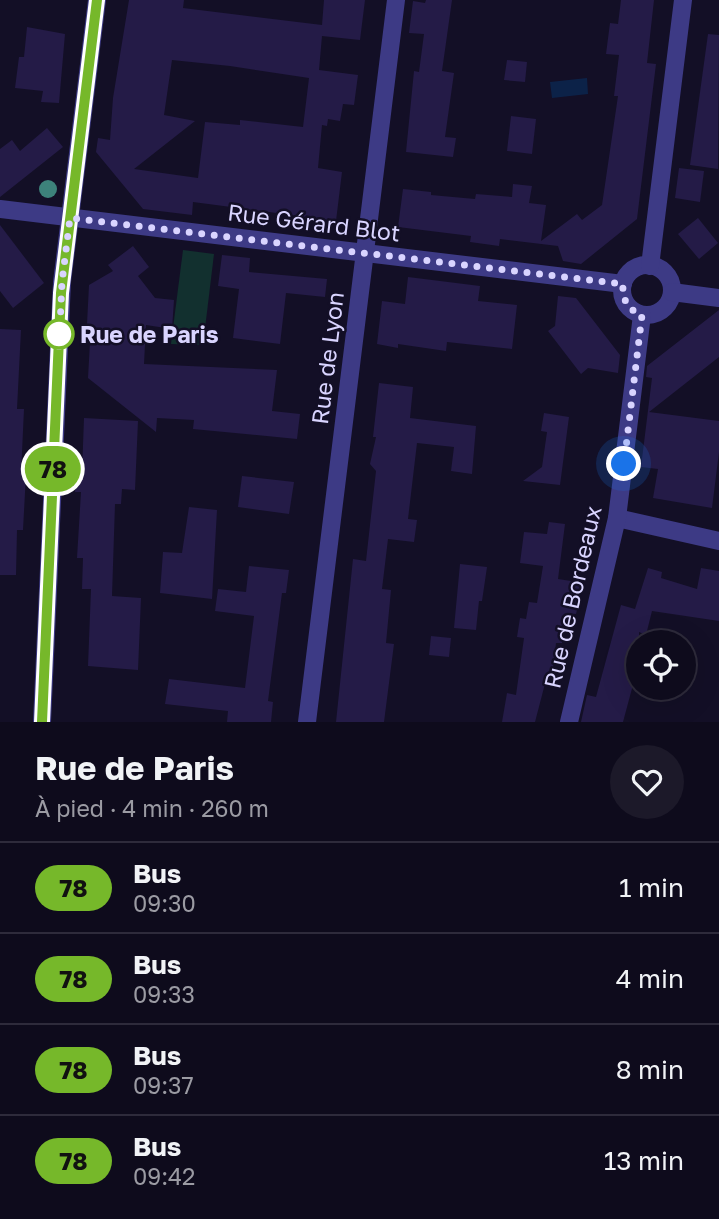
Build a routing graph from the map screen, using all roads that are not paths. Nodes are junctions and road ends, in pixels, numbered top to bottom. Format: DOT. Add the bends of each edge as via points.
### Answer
graph roads {
  1 [pos="97,0"];
  2 [pos="396,0"];
  3 [pos="683,0"];
  4 [pos="0,209"];
  5 [pos="70,218"];
  6 [pos="364,253"];
  7 [pos="650,266"];
  8 [pos="623,284"];
  9 [pos="672,292"];
  10 [pos="719,298"];
  11 [pos="642,315"];
  12 [pos="617,518"];
  13 [pos="719,541"];
  14 [pos="42,722"];
  15 [pos="307,722"];
  16 [pos="569,722"];
  1 -- 5 [label="street"];
  2 -- 6 [label="street, Rue de Lyon"];
  3 -- 7 [label="street"];
  4 -- 5 [label="street, Rue Gérard Blot"];
  5 -- 6 [label="street, Rue Gérard Blot"];
  5 -- 14 [label="street" via="61,293"];
  6 -- 8 [label="street, Rue Gérard Blot"];
  6 -- 15 [label="street, Rue de Lyon"];
  7 -- 8 [label="street" via="636,268"];
  7 -- 9 [label="street" via="664,272"];
  8 -- 11 [label="street" via="624,300"];
  9 -- 10 [label="street"];
  9 -- 11 [label="street" via="659,313"];
  11 -- 12 [label="street, Rue de Bordeaux"];
  12 -- 13 [label="street"];
  12 -- 16 [label="street, Rue de Bordeaux"];
}
